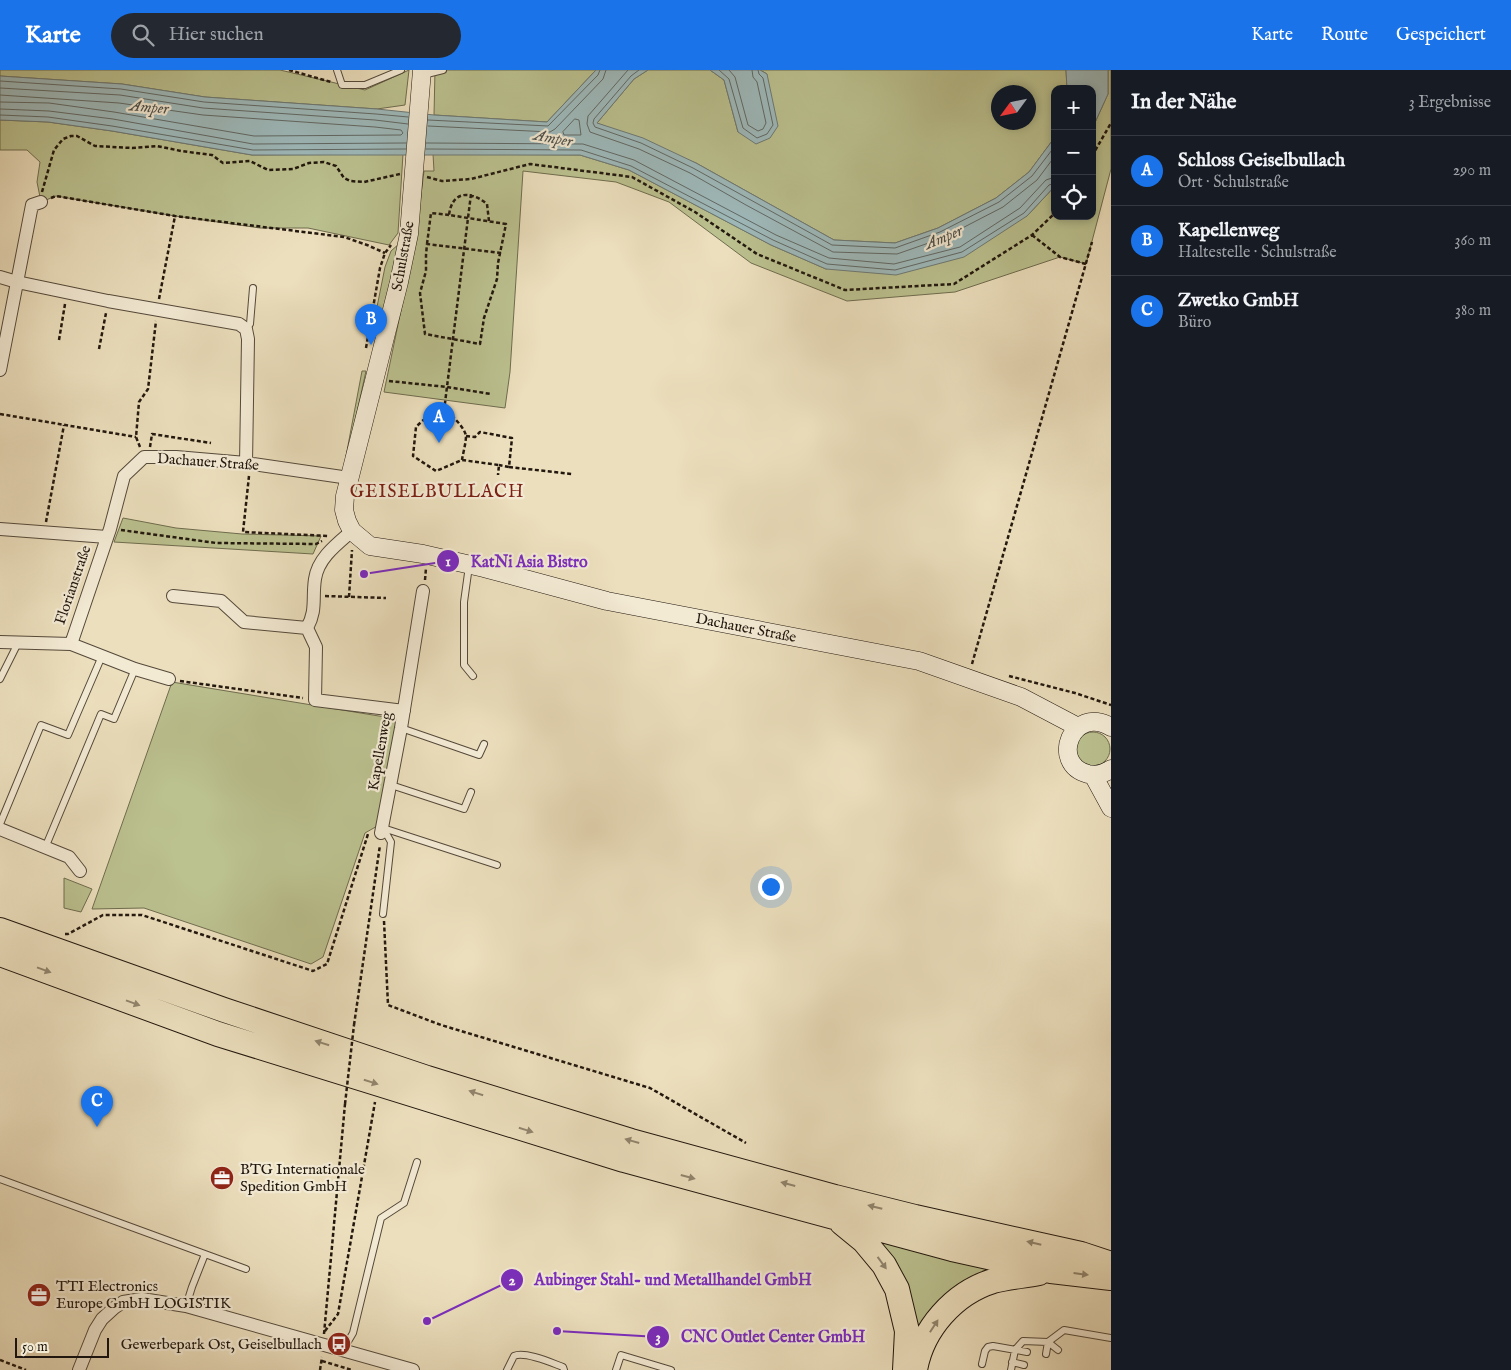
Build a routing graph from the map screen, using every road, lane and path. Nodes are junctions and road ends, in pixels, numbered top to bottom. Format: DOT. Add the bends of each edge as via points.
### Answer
graph roads {
  1 [pos="289,70"];
  2 [pos="337,70"];
  3 [pos="401,70"];
  4 [pos="443,70"];
  5 [pos="422,73"];
  6 [pos="342,85"];
  7 [pos="1111,124"];
  8 [pos="1096,149"];
  9 [pos="414,170"];
  10 [pos="471,194"];
  11 [pos="41,202"];
  12 [pos="448,215"];
  13 [pos="175,216"];
  14 [pos="1051,217"];
  15 [pos="468,218"];
  16 [pos="489,220"];
  17 [pos="1032,235"];
  18 [pos="1092,242"];
  19 [pos="427,244"];
  20 [pos="464,248"];
  21 [pos="385,253"];
  22 [pos="501,253"];
  23 [pos="1086,264"];
  24 [pos="0,277"];
  25 [pos="17,282"];
  26 [pos="253,288"];
  27 [pos="67,292"];
  28 [pos="108,301"];
  29 [pos="157,310"];
  30 [pos="246,329"];
  31 [pos="453,339"];
  32 [pos="59,340"];
  33 [pos="99,349"];
  34 [pos="0,370"];
  35 [pos="385,380"];
  36 [pos="447,387"];
  37 [pos="491,394"];
  38 [pos="444,412"];
  39 [pos="0,414"];
  40 [pos="64,425"];
  41 [pos="466,436"];
  42 [pos="136,437"];
  43 [pos="212,443"];
  44 [pos="146,457"];
  45 [pos="462,460"];
  46 [pos="248,464"];
  47 [pos="499,465"];
  48 [pos="509,466"];
  49 [pos="572,474"];
  50 [pos="498,476"];
  51 [pos="349,478"];
  52 [pos="0,529"];
  53 [pos="352,531"];
  54 [pos="44,532"];
  55 [pos="108,533"];
  56 [pos="330,536"];
  57 [pos="316,544"];
  58 [pos="352,550"];
  59 [pos="469,564"];
  60 [pos="423,591"];
  61 [pos="173,596"];
  62 [pos="314,596"];
  63 [pos="349,597"];
  64 [pos="386,598"];
  65 [pos="307,628"];
  66 [pos="0,642"];
  67 [pos="18,642"];
  68 [pos="71,644"];
  69 [pos="102,655"];
  70 [pos="135,669"];
  71 [pos="473,676"];
  72 [pos="1009,676"];
  73 [pos="969,677"];
  74 [pos="0,679"];
  75 [pos="169,679"];
  76 [pos="314,700"];
  77 [pos="1111,705"];
  78 [pos="404,711"];
  79 [pos="1111,727"];
  80 [pos="401,728"];
  81 [pos="1074,732"];
  82 [pos="484,744"];
  83 [pos="1111,770"];
  84 [pos="1093,775"];
  85 [pos="391,785"];
  86 [pos="471,792"];
  87 [pos="1111,808"];
  88 [pos="0,824"];
  89 [pos="0,829"];
  90 [pos="382,830"];
  91 [pos="45,848"];
  92 [pos="497,865"];
  93 [pos="80,871"];
  94 [pos="384,914"];
  95 [pos="0,930"];
  96 [pos="59,933"];
  97 [pos="0,954"];
  98 [pos="375,1102"];
  99 [pos="746,1143"];
  100 [pos="417,1162"];
  101 [pos="0,1179"];
  102 [pos="834,1218"];
  103 [pos="205,1254"];
  104 [pos="1104,1261"];
  105 [pos="246,1269"];
  106 [pos="1050,1271"];
  107 [pos="186,1306"];
  108 [pos="324,1338"];
  109 [pos="1111,1338"];
  110 [pos="1061,1339"];
  111 [pos="1048,1342"];
  112 [pos="343,1350"];
  113 [pos="1014,1350"];
  114 [pos="1058,1350"];
  115 [pos="1027,1352"];
  116 [pos="1046,1354"];
  117 [pos="0,1360"];
  118 [pos="322,1361"];
  119 [pos="1012,1362"];
  120 [pos="982,1364"];
  121 [pos="1024,1365"];
  122 [pos="26,1370"];
  123 [pos="79,1370"];
  124 [pos="352,1370"];
  125 [pos="413,1370"];
  126 [pos="507,1370"];
  127 [pos="564,1370"];
  128 [pos="616,1370"];
  129 [pos="671,1370"];
  130 [pos="905,1370"];
  131 [pos="915,1370"];
  132 [pos="1011,1370"];
  1 -- 6 [label="path"];
  2 -- 6 [label="lane"];
  3 -- 6 [label="lane" via="365,85"];
  4 -- 5 [label="lane"];
  5 -- 9 [label="street, Schulstraße"];
  7 -- 8 [label="path"];
  9 -- 11 [label="path" via="364,182 350,181 336,166 324,162 293,169 268,170 250,161 223,163 212,155 157,146 95,146 71,136 63,139 54,150 43,181"];
  9 -- 17 [label="path" via="442,181 471,179 530,164 632,178 695,212 757,254 844,290 954,284"];
  9 -- 51 [label="street, Schulstraße" via="409,234 399,282"];
  10 -- 12 [label="path" via="455,198"];
  10 -- 15 [label="path"];
  10 -- 16 [label="path" via="486,204"];
  11 -- 13 [label="path" via="56,196"];
  11 -- 25 [label="street" via="32,204"];
  12 -- 15 [label="path"];
  12 -- 19 [label="path" via="431,213"];
  13 -- 21 [label="path" via="344,238"];
  13 -- 29 [label="path"];
  14 -- 17 [label="path"];
  15 -- 16 [label="path"];
  15 -- 20 [label="path"];
  16 -- 22 [label="path" via="506,224"];
  17 -- 23 [label="path" via="1060,256"];
  18 -- 23 [label="path"];
  19 -- 20 [label="path"];
  19 -- 31 [label="path" via="426,271 420,293 425,334"];
  20 -- 22 [label="path"];
  20 -- 31 [label="path"];
  22 -- 31 [label="path" via="480,344"];
  23 -- 73 [label="path"];
  24 -- 25 [label="street"];
  25 -- 27 [label="street"];
  25 -- 34 [label="street"];
  26 -- 30 [label="lane" via="250,324"];
  27 -- 28 [label="street"];
  27 -- 32 [label="path"];
  28 -- 29 [label="street"];
  28 -- 33 [label="path"];
  29 -- 30 [label="street" via="239,324"];
  29 -- 42 [label="path" via="148,389 138,402"];
  30 -- 46 [label="street"];
  31 -- 36 [label="path"];
  35 -- 36 [label="path"];
  36 -- 37 [label="path"];
  36 -- 38 [label="path"];
  38 -- 41 [label="path" via="450,413"];
  38 -- 45 [label="path" via="435,412 416,428 413,456 436,471"];
  39 -- 40 [label="path"];
  40 -- 42 [label="path"];
  40 -- 54 [label="path"];
  41 -- 45 [label="path"];
  41 -- 48 [label="path" via="476,437 480,432 512,438"];
  42 -- 44 [label="path"];
  43 -- 44 [label="path" via="152,434"];
  44 -- 46 [label="street, Dachauer Straße"];
  44 -- 55 [label="street, Dachauer Straße" via="124,476"];
  45 -- 47 [label="path"];
  46 -- 51 [label="street, Dachauer Straße"];
  46 -- 56 [label="path" via="243,532"];
  47 -- 48 [label="path"];
  47 -- 50 [label="path"];
  48 -- 49 [label="path"];
  51 -- 53 [label="street, Schulstraße" via="344,510"];
  52 -- 54 [label="street"];
  53 -- 59 [label="street, Dachauer Straße" via="370,546"];
  53 -- 62 [label="street" via="319,566"];
  54 -- 55 [label="street"];
  55 -- 57 [label="path" via="216,543"];
  55 -- 68 [label="street, Florianstraße"];
  58 -- 63 [label="path"];
  59 -- 71 [label="lane" via="464,602 464,665"];
  59 -- 73 [label="street, Dachauer Straße" via="607,601 919,661"];
  60 -- 78 [label="street, Kapellenweg"];
  61 -- 65 [label="street" via="221,601 244,622"];
  62 -- 63 [label="path"];
  62 -- 65 [label="street" via="313,617"];
  63 -- 64 [label="path"];
  65 -- 76 [label="street" via="316,646"];
  66 -- 67 [label="street, Florianstraße"];
  67 -- 68 [label="street, Florianstraße"];
  67 -- 74 [label="lane"];
  68 -- 69 [label="street, Florianstraße"];
  69 -- 70 [label="street, Florianstraße"];
  69 -- 88 [label="lane" via="68,735 41,725"];
  70 -- 75 [label="street, Florianstraße"];
  70 -- 91 [label="lane" via="114,719 101,714"];
  72 -- 77 [label="path"];
  73 -- 81 [label="street, Dachauer Straße" via="1021,696"];
  75 -- 76 [label="path"];
  76 -- 78 [label="street"];
  78 -- 80 [label="street, Kapellenweg"];
  79 -- 81 [label="street" via="1095,721"];
  80 -- 82 [label="lane" via="479,755"];
  80 -- 85 [label="street, Kapellenweg"];
  81 -- 84 [label="street" via="1068,754 1077,769"];
  83 -- 84 [label="street"];
  84 -- 87 [label="street"];
  85 -- 86 [label="lane" via="464,809"];
  85 -- 90 [label="street, Kapellenweg"];
  89 -- 91 [label="street"];
  90 -- 92 [label="lane"];
  90 -- 94 [label="lane, Kapellenweg" via="391,842"];
  90 -- 96 [label="path" via="368,834 327,964 312,972 142,915 103,915 68,934"];
  90 -- 108 [label="path, bridge" via="354,1024"];
  91 -- 93 [label="street" via="69,857"];
  94 -- 99 [label="path" via="388,1005 441,1025 650,1088"];
  104 -- 95 [label="highway, one-way" via="853,1202 631,1141 426,1078"];
  97 -- 102 [label="highway, one-way" via="218,1034 624,1160"];
  98 -- 108 [label="path" via="338,1314"];
  100 -- 112 [label="lane" via="404,1203 381,1218 353,1333"];
  101 -- 103 [label="lane"];
  102 -- 106 [label="highway"];
  102 -- 130 [label="highway, one-way" via="864,1241 884,1265 897,1289 907,1331"];
  103 -- 105 [label="lane"];
  103 -- 107 [label="lane"];
  106 -- 104 [label="highway, one-way"];
  131 -- 106 [label="highway, one-way" via="924,1343 936,1322 961,1298 992,1282"];
  107 -- 108 [label="street"];
  107 -- 123 [label="street" via="142,1299 123,1302 102,1319"];
  108 -- 112 [label="street"];
  109 -- 111 [label="lane" via="1064,1330"];
  110 -- 111 [label="lane"];
  111 -- 113 [label="lane" via="1023,1341"];
  111 -- 114 [label="lane"];
  111 -- 116 [label="lane"];
  112 -- 125 [label="street"];
  113 -- 115 [label="lane"];
  113 -- 119 [label="lane"];
  113 -- 120 [label="lane" via="988,1347"];
  117 -- 122 [label="path"];
  118 -- 124 [label="path"];
  119 -- 121 [label="lane"];
  119 -- 132 [label="lane"];
  126 -- 127 [label="lane" via="519,1353"];
  128 -- 129 [label="lane" via="621,1355"];
}
